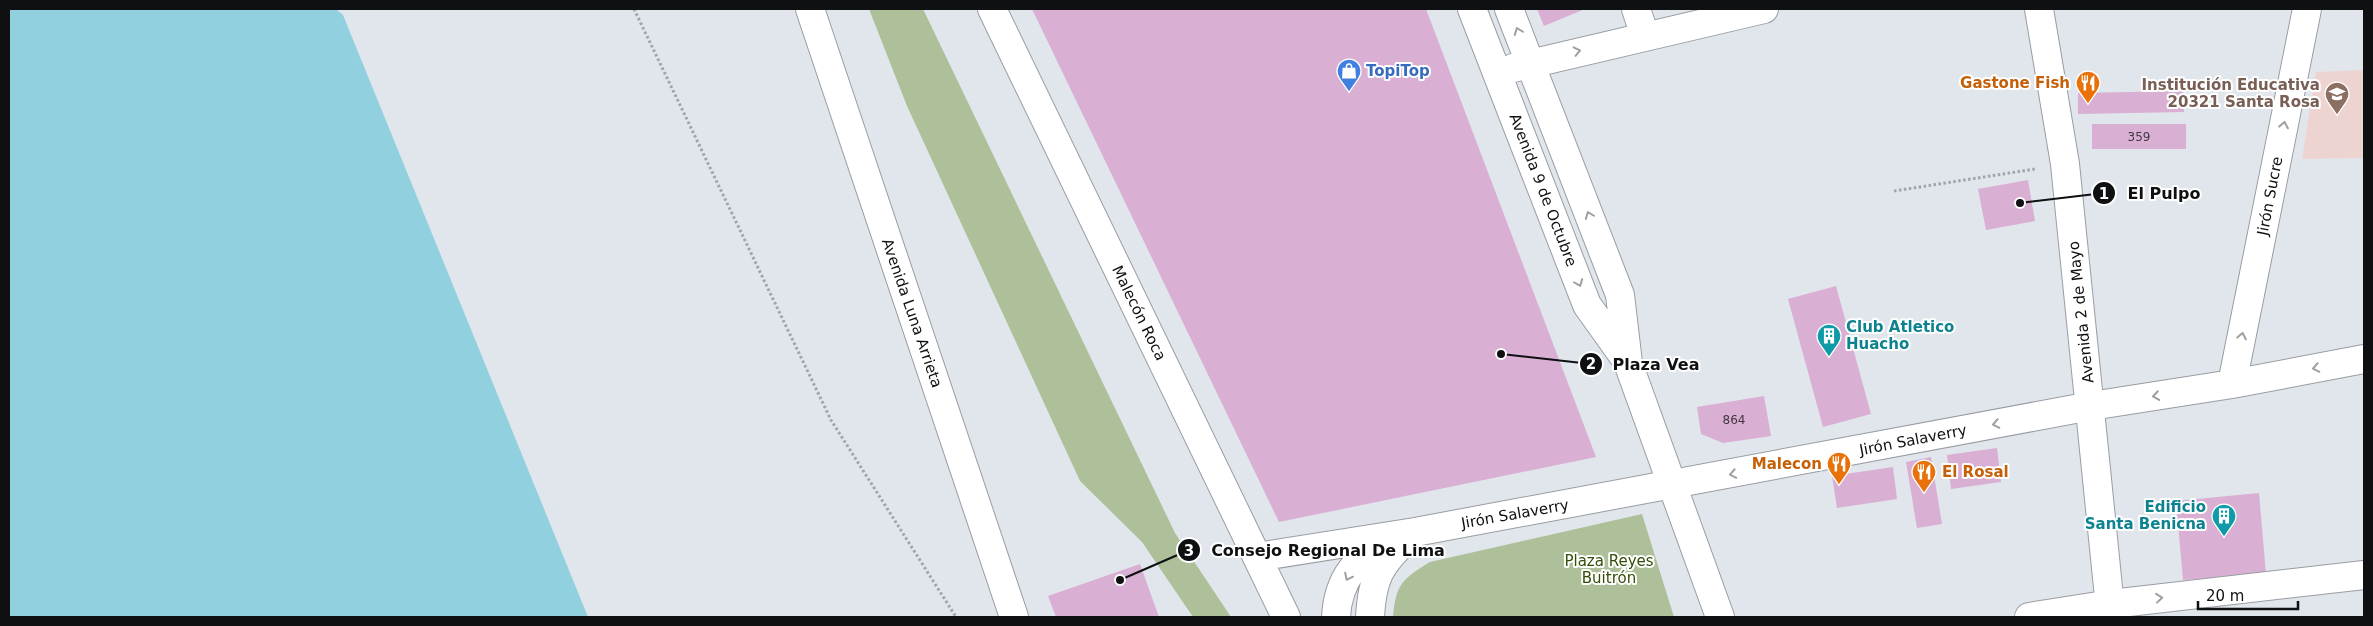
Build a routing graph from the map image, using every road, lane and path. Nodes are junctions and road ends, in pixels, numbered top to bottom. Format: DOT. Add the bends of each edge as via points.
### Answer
graph roads {
  1 [pos="634,9"];
  2 [pos="810,9"];
  3 [pos="992,9"];
  4 [pos="1472,9"];
  5 [pos="1509,9"];
  6 [pos="1636,9"];
  7 [pos="1764,9"];
  8 [pos="2040,9"];
  9 [pos="2307,9"];
  10 [pos="1645,36"];
  11 [pos="1530,62"];
  12 [pos="1497,72"];
  13 [pos="2065,164"];
  14 [pos="1894,191"];
  15 [pos="2364,359"];
  16 [pos="1628,363"];
  17 [pos="2232,384"];
  18 [pos="2091,406"];
  19 [pos="1673,485"];
  20 [pos="1415,532"];
  21 [pos="1257,557"];
  22 [pos="2364,575"];
  23 [pos="2111,610"];
  24 [pos="956,617"];
  25 [pos="1014,617"];
  26 [pos="1286,617"];
  27 [pos="1336,617"];
  28 [pos="1370,617"];
  29 [pos="1720,617"];
  30 [pos="2029,617"];
  1 -- 24 [label="path" via="831,420"];
  2 -- 25 [label="street, Avenida Luna Arrieta"];
  3 -- 21 [label="street, Malecón Roca"];
  4 -- 12 [label="street, Avenida 9 de Octubre"];
  11 -- 5 [label="street, Avenida 9 de Octubre, one-way"];
  6 -- 10 [label="street"];
  7 -- 10 [label="street"];
  8 -- 13 [label="street, Avenida 2 de Mayo"];
  17 -- 9 [label="street, Jirón Sucre, one-way"];
  11 -- 10 [label="street, one-way"];
  11 -- 12 [label="street"];
  16 -- 11 [label="street, Avenida 9 de Octubre, one-way" via="1620,295"];
  12 -- 16 [label="street, Avenida 9 de Octubre, one-way" via="1587,305"];
  13 -- 14 [label="path"];
  13 -- 18 [label="street, Avenida 2 de Mayo"];
  15 -- 17 [label="street, Jirón Salaverry, one-way"];
  16 -- 19 [label="street, Avenida 9 de Octubre"];
  17 -- 18 [label="street, Jirón Salaverry, one-way"];
  18 -- 19 [label="street, Jirón Salaverry, one-way"];
  18 -- 23 [label="street, Avenida 2 de Mayo"];
  19 -- 20 [label="street, Jirón Salaverry"];
  19 -- 29 [label="street, Avenida 9 de Octubre"];
  20 -- 21 [label="street"];
  20 -- 27 [label="street, one-way" via="1373,548 1351,570 1337,600"];
  20 -- 28 [label="street" via="1387,557 1371,591"];
  21 -- 26 [label="street, Malecón Roca"];
  23 -- 22 [label="street, one-way"];
  23 -- 30 [label="street"];
}
